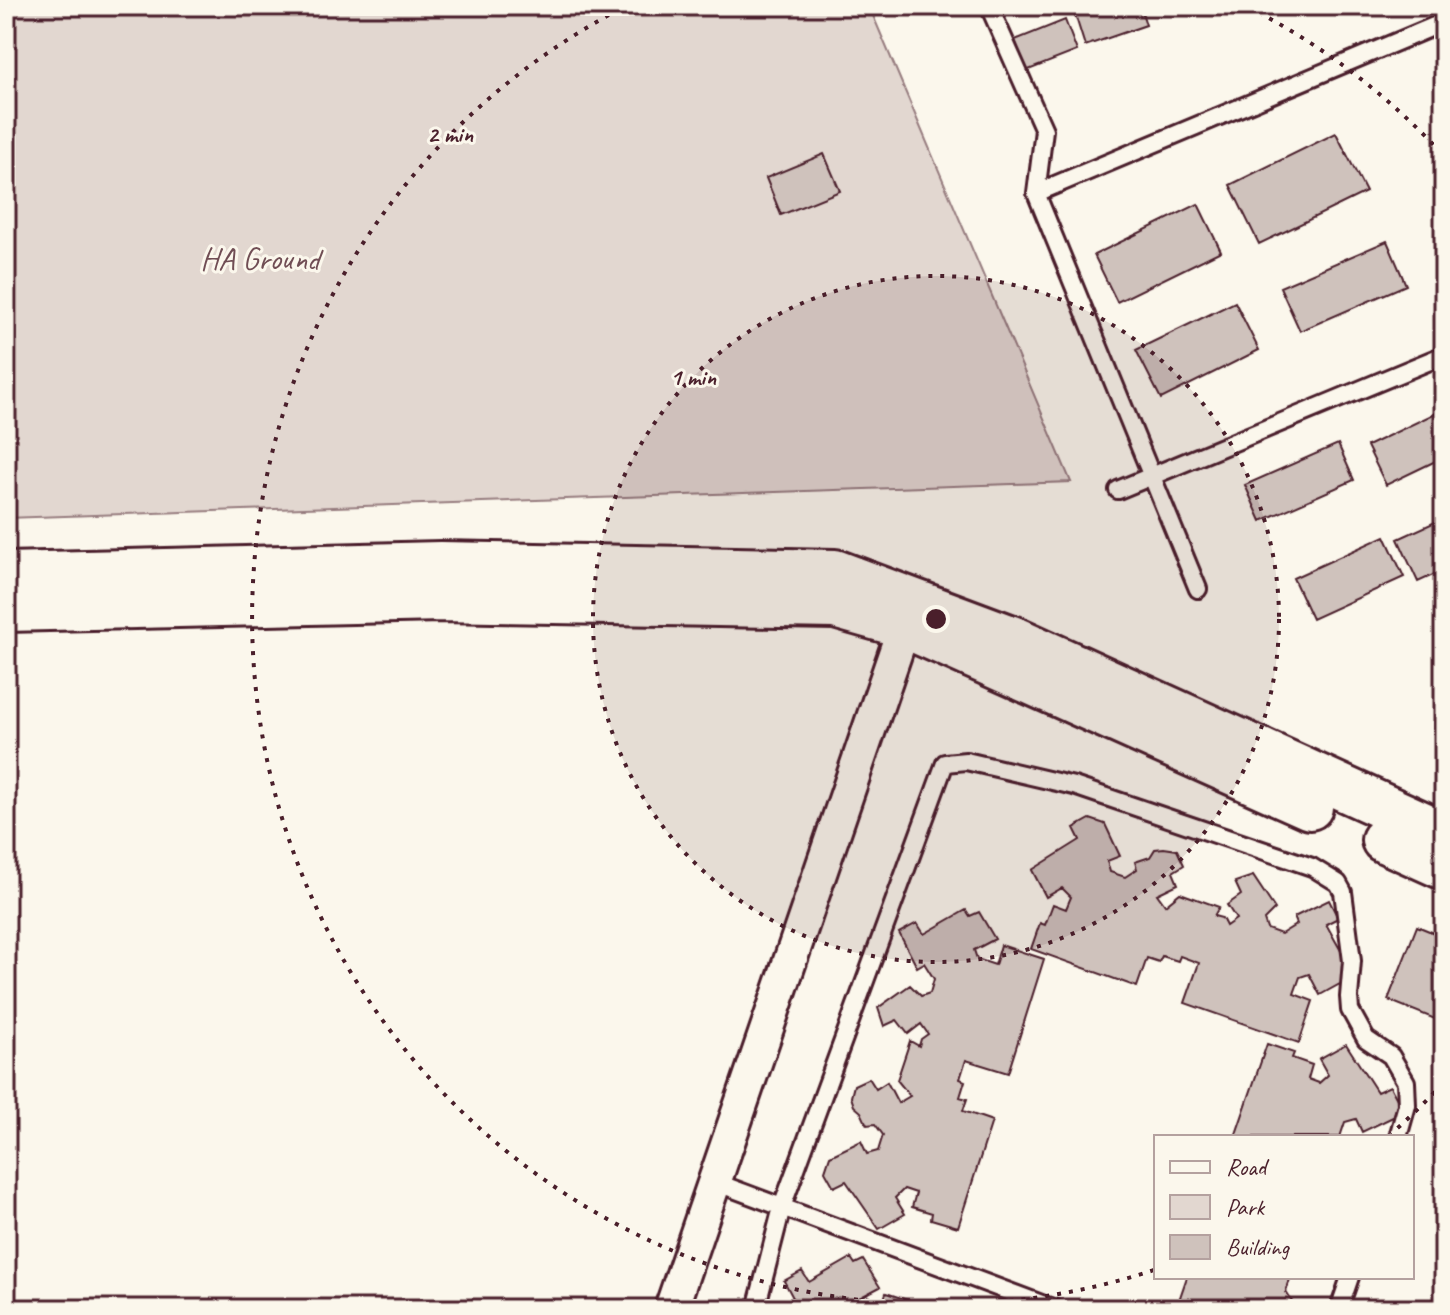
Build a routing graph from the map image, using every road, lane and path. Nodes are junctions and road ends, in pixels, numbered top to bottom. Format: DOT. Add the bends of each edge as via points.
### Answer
graph roads {
  1 [pos="989,6"];
  2 [pos="1444,22"];
  3 [pos="1036,193"];
  4 [pos="1444,355"];
  5 [pos="1152,477"];
  6 [pos="1118,490"];
  7 [pos="6,575"];
  8 [pos="1198,589"];
  9 [pos="6,609"];
  10 [pos="910,613"];
  11 [pos="1440,845"];
  12 [pos="1399,1135"];
  13 [pos="715,1182"];
  14 [pos="782,1207"];
  15 [pos="1349,1279"];
  16 [pos="671,1309"];
  17 [pos="756,1309"];
  18 [pos="1055,1309"];
  19 [pos="1339,1309"];
  1 -- 3 [label="lane" via="1044,130"];
  2 -- 3 [label="lane"];
  3 -- 5 [label="lane"];
  4 -- 5 [label="lane"];
  5 -- 6 [label="lane"];
  5 -- 8 [label="lane"];
  7 -- 10 [label="street" via="440,564 835,572"];
  9 -- 10 [label="street" via="441,599 835,606"];
  10 -- 11 [label="street"];
  10 -- 13 [label="street"];
  12 -- 14 [label="lane" via="1407,1105 1406,1082 1391,1056 1366,1039 1350,1010 1352,961 1338,883 1312,867 1074,786 966,761 945,763"];
  13 -- 14 [label="lane"];
  13 -- 16 [label="street"];
  14 -- 17 [label="lane"];
  14 -- 18 [label="lane"];
  15 -- 19 [label="lane"];
}
